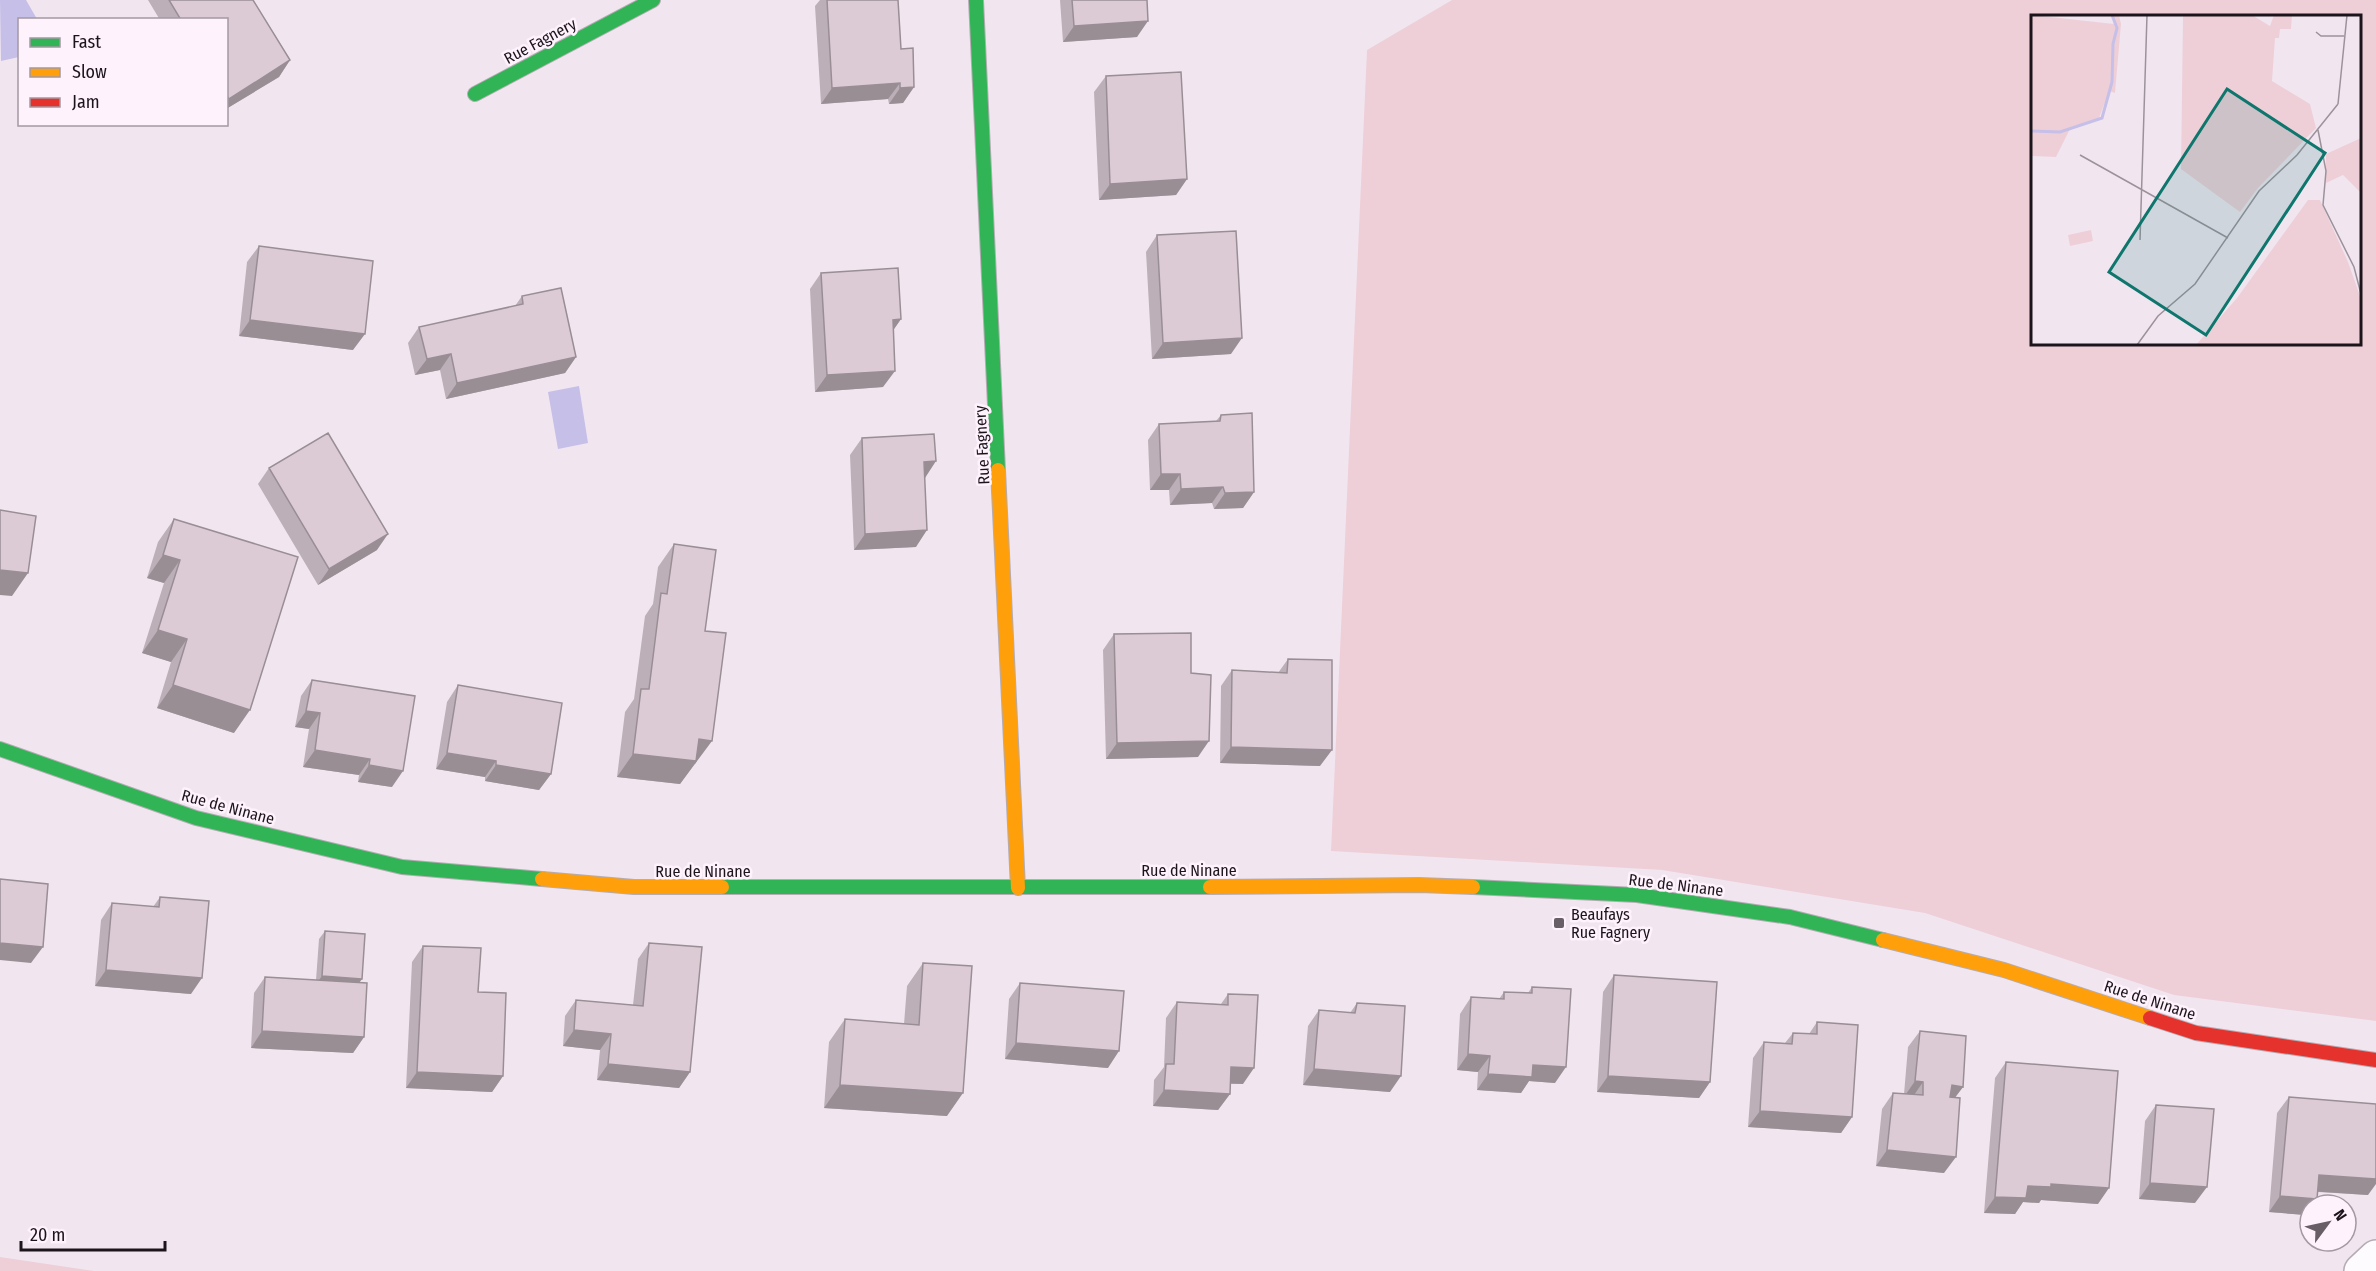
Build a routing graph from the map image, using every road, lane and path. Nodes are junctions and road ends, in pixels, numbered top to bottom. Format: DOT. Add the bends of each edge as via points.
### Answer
graph roads {
  1 [pos="653,0"];
  2 [pos="976,0"];
  3 [pos="475,94"];
  4 [pos="0,749"];
  5 [pos="1018,888"];
  6 [pos="2376,1060"];
  7 [pos="2376,1257"];
  8 [pos="2361,1271"];
  1 -- 3 [label="street, Rue Fagnery"];
  2 -- 5 [label="street, Rue Fagnery"];
  4 -- 5 [label="street, Rue de Ninane" via="196,818 402,867 634,887"];
  5 -- 6 [label="street, Rue de Ninane" via="1419,885 1637,895 1790,917 2004,969 2196,1033"];
  7 -- 8 [label="street"];
}
